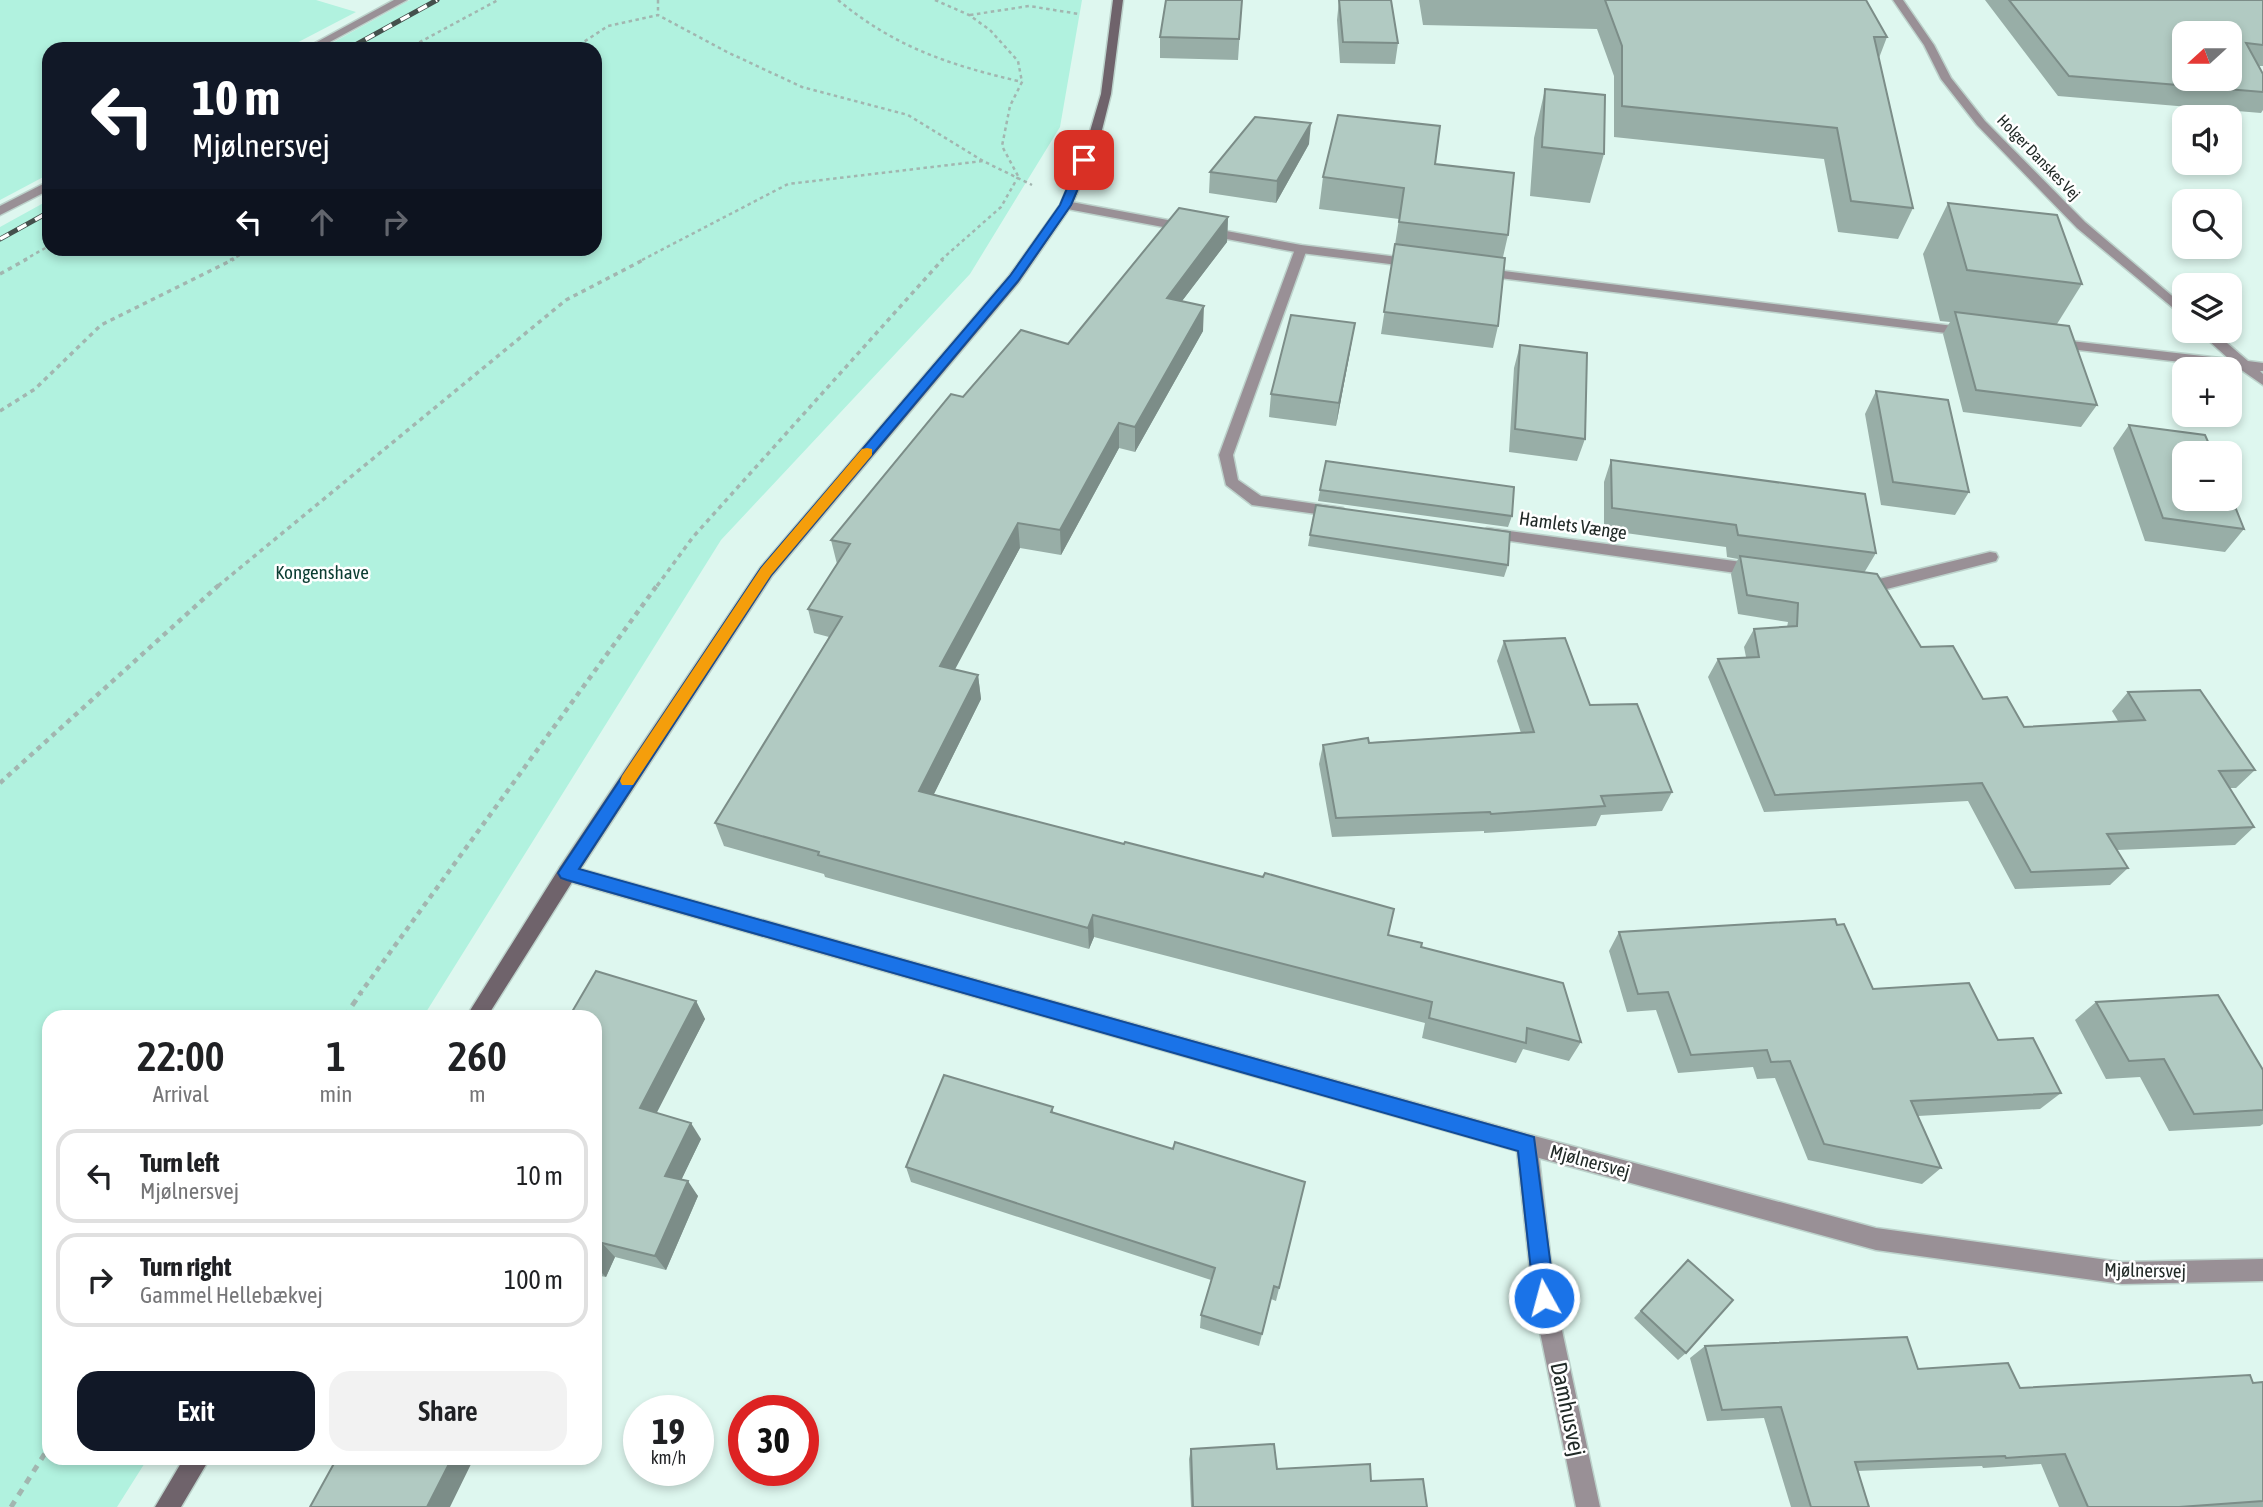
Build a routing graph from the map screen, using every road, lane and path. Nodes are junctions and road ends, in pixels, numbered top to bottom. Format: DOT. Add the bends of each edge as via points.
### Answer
graph roads {
  1 [pos="402,0"];
  2 [pos="498,0"];
  3 [pos="658,0"];
  4 [pos="838,0"];
  5 [pos="935,0"];
  6 [pos="1032,0"];
  7 [pos="1118,0"];
  8 [pos="1898,0"];
  9 [pos="1029,6"];
  10 [pos="658,15"];
  11 [pos="969,15"];
  12 [pos="1114,20"];
  13 [pos="322,42"];
  14 [pos="420,42"];
  15 [pos="584,42"];
  16 [pos="1022,82"];
  17 [pos="983,161"];
  18 [pos="1018,177"];
  19 [pos="42,190"];
  20 [pos="1066,205"];
  21 [pos="0,211"];
  22 [pos="1301,249"];
  23 [pos="42,250"];
  24 [pos="239,256"];
  25 [pos="1425,265"];
  26 [pos="1467,270"];
  27 [pos="0,274"];
  28 [pos="2172,303"];
  29 [pos="1988,335"];
  30 [pos="2043,341"];
  31 [pos="2219,343"];
  32 [pos="2246,366"];
  33 [pos="2263,367"];
  34 [pos="2263,381"];
  35 [pos="0,411"];
  36 [pos="1353,514"];
  37 [pos="1476,531"];
  38 [pos="1990,558"];
  39 [pos="1779,573"];
  40 [pos="1847,582"];
  41 [pos="0,783"];
  42 [pos="567,873"];
  43 [pos="349,1010"];
  44 [pos="480,1010"];
  45 [pos="1527,1144"];
  46 [pos="2263,1270"];
  47 [pos="42,1458"];
  48 [pos="194,1465"];
  49 [pos="11,1507"];
  50 [pos="167,1507"];
  51 [pos="1588,1507"];
  1 -- 13 [label="street"];
  2 -- 14 [label="path"];
  3 -- 10 [label="path"];
  4 -- 16 [label="path" via="875,30 918,54"];
  5 -- 11 [label="path"];
  6 -- 9 [label="path"];
  7 -- 12 [label="main road"];
  8 -- 28 [label="street, Holger Danskes Vej" via="1947,79 1981,123 2081,225"];
  9 -- 11 [label="path"];
  9 -- 12 [label="path"];
  10 -- 15 [label="path" via="608,26"];
  10 -- 17 [label="path" via="802,87 908,115"];
  11 -- 16 [label="path" via="1018,61"];
  12 -- 20 [label="main road" via="1107,94"];
  16 -- 18 [label="path" via="1010,106 1002,146"];
  17 -- 18 [label="path"];
  17 -- 41 [label="path" via="788,184 566,300 201,600"];
  18 -- 43 [label="path" via="1002,207 933,267 693,537"];
  19 -- 21 [label="street"];
  20 -- 22 [label="street"];
  20 -- 42 [label="main road" via="1014,279 766,572"];
  22 -- 25 [label="street"];
  22 -- 36 [label="street" via="1226,455 1231,482 1257,501"];
  23 -- 27 [label="path"];
  24 -- 35 [label="path" via="101,325 35,389"];
  26 -- 29 [label="street"];
  30 -- 32 [label="street"];
  31 -- 32 [label="street"];
  32 -- 33 [label="street"];
  32 -- 34 [label="street"];
  37 -- 39 [label="street, Hamlets Vænge"];
  38 -- 40 [label="street" via="1875,586"];
  42 -- 44 [label="main road"];
  42 -- 45 [label="street, Mjølnersvej"];
  45 -- 46 [label="street, Mjølnersvej" via="1876,1239 2122,1273"];
  45 -- 51 [label="street, Damhusvej" via="1544,1298"];
  47 -- 49 [label="path"];
  48 -- 50 [label="main road"];
}
